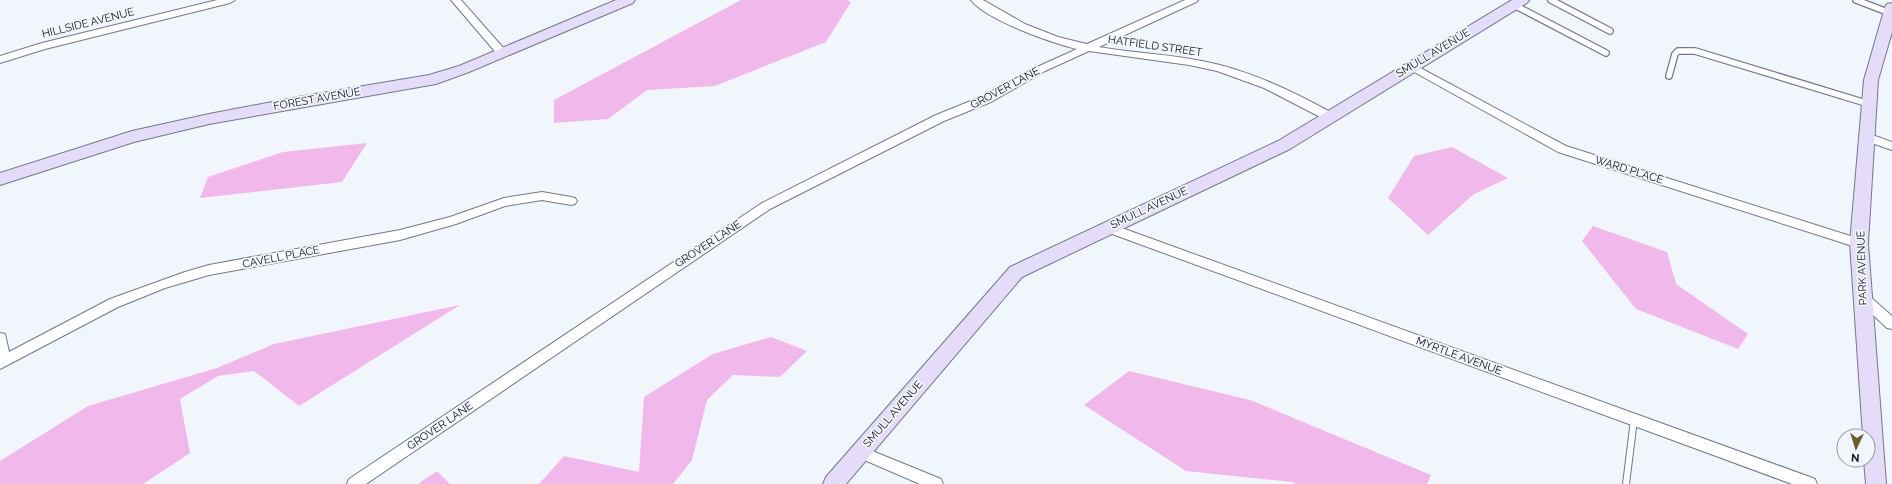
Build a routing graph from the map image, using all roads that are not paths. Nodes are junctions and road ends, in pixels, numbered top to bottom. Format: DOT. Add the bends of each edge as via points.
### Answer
graph roads {
  1 [pos="230,0"];
  2 [pos="456,0"];
  3 [pos="628,0"];
  4 [pos="976,0"];
  5 [pos="1193,0"];
  6 [pos="1551,0"];
  7 [pos="1856,0"];
  8 [pos="1518,2"];
  9 [pos="1891,10"];
  10 [pos="1610,31"];
  11 [pos="1087,48"];
  12 [pos="502,53"];
  13 [pos="1606,53"];
  14 [pos="0,60"];
  15 [pos="1411,66"];
  16 [pos="1669,76"];
  17 [pos="1869,104"];
  18 [pos="1330,117"];
  19 [pos="1867,137"];
  20 [pos="1892,146"];
  21 [pos="0,179"];
  22 [pos="571,201"];
  23 [pos="1108,228"];
  24 [pos="1859,243"];
  25 [pos="1863,298"];
  26 [pos="1892,324"];
  27 [pos="0,338"];
  28 [pos="3,362"];
  29 [pos="1634,420"];
  30 [pos="860,452"];
  31 [pos="354,484"];
  32 [pos="833,484"];
  33 [pos="936,484"];
  34 [pos="1626,484"];
  35 [pos="1810,484"];
  36 [pos="1876,484"];
  1 -- 14 [label="street, HILLSIDE AVENUE" via="42,46"];
  2 -- 12 [label="street"];
  3 -- 12 [label="street, FOREST AVENUE"];
  4 -- 11 [label="street, HATFIELD STREET" via="1026,28"];
  5 -- 11 [label="street, GROVER LANE"];
  6 -- 10 [label="lane"];
  7 -- 9 [label="lane"];
  8 -- 13 [label="lane"];
  8 -- 15 [label="street, SMULL AVENUE"];
  9 -- 17 [label="street, PARK AVENUE" via="1871,80"];
  11 -- 18 [label="street, HATFIELD STREET" via="1202,64 1254,79 1292,95"];
  11 -- 31 [label="street, GROVER LANE" via="1040,68 987,99 940,118 766,206"];
  12 -- 21 [label="street, FOREST AVENUE" via="464,70 431,80 209,118 132,137"];
  15 -- 18 [label="street, SMULL AVENUE"];
  15 -- 24 [label="street, WARD PLACE" via="1562,149"];
  16 -- 17 [label="lane" via="1678,51 1695,51"];
  17 -- 19 [label="street, PARK AVENUE"];
  18 -- 23 [label="street, SMULL AVENUE" via="1284,145"];
  19 -- 20 [label="street"];
  19 -- 24 [label="street, PARK AVENUE"];
  22 -- 28 [label="street, CAVELL PLACE" via="542,196 504,202 452,221 407,233 183,277 108,306"];
  23 -- 29 [label="street, MYRTLE AVENUE"];
  23 -- 30 [label="street, SMULL AVENUE" via="1016,272"];
  24 -- 25 [label="street, PARK AVENUE"];
  25 -- 26 [label="street"];
  25 -- 36 [label="street, PARK AVENUE"];
  27 -- 28 [label="street, CAVELL PLACE"];
  29 -- 34 [label="lane"];
  29 -- 35 [label="street, MYRTLE AVENUE"];
  30 -- 32 [label="street, SMULL AVENUE"];
  30 -- 33 [label="street"];
}
